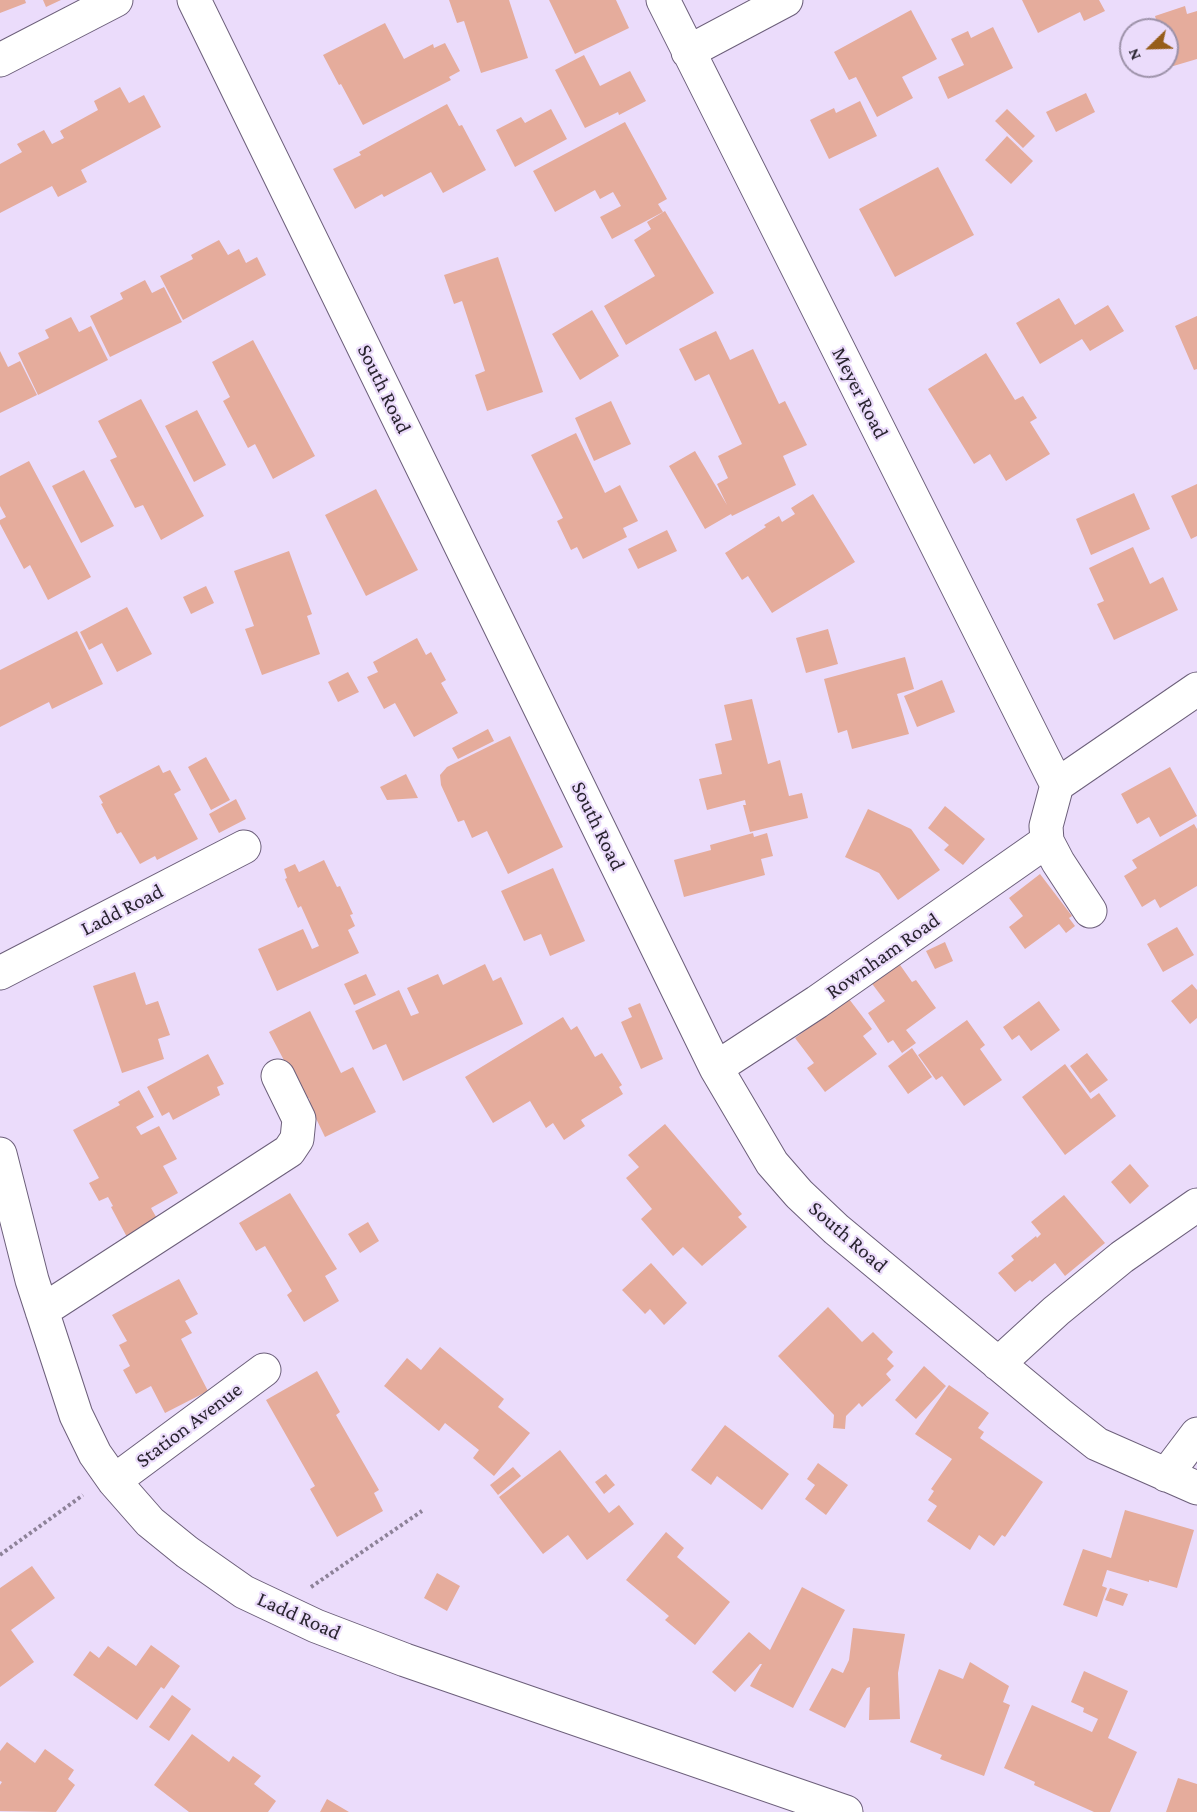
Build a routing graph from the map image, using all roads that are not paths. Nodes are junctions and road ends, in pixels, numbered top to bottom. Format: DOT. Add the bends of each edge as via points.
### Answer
graph roads {
  1 [pos="116,0"];
  2 [pos="194,0"];
  3 [pos="663,0"];
  4 [pos="786,0"];
  5 [pos="688,52"];
  6 [pos="0,60"];
  7 [pos="1197,689"];
  8 [pos="1057,785"];
  9 [pos="1047,841"];
  10 [pos="244,847"];
  11 [pos="1090,911"];
  12 [pos="0,973"];
  13 [pos="716,1068"];
  14 [pos="278,1076"];
  15 [pos="0,1154"];
  16 [pos="1197,1205"];
  17 [pos="42,1311"];
  18 [pos="998,1364"];
  19 [pos="264,1370"];
  20 [pos="1197,1434"];
  21 [pos="1166,1475"];
  22 [pos="112,1478"];
  23 [pos="1197,1488"];
  24 [pos="846,1812"];
  1 -- 6 [label="street"];
  2 -- 13 [label="street, South Road"];
  3 -- 5 [label="street, Meyer Road"];
  4 -- 5 [label="street"];
  5 -- 8 [label="street, Meyer Road"];
  7 -- 8 [label="street"];
  8 -- 9 [label="street" via="1046,826"];
  9 -- 11 [label="street"];
  9 -- 13 [label="street, Rownham Road"];
  10 -- 12 [label="street, Ladd Road"];
  13 -- 18 [label="street, South Road" via="772,1163 799,1194"];
  14 -- 17 [label="street" via="299,1119 297,1139 289,1151"];
  15 -- 17 [label="street, Ladd Road"];
  16 -- 18 [label="street" via="1122,1257"];
  17 -- 22 [label="street, Ladd Road" via="76,1415"];
  18 -- 21 [label="street, South Road" via="1097,1443"];
  19 -- 22 [label="street, Station Avenue"];
  20 -- 21 [label="street"];
  21 -- 23 [label="street, South Road"];
  22 -- 24 [label="street, Ladd Road" via="150,1522 187,1552 244,1592 316,1626"];
}
